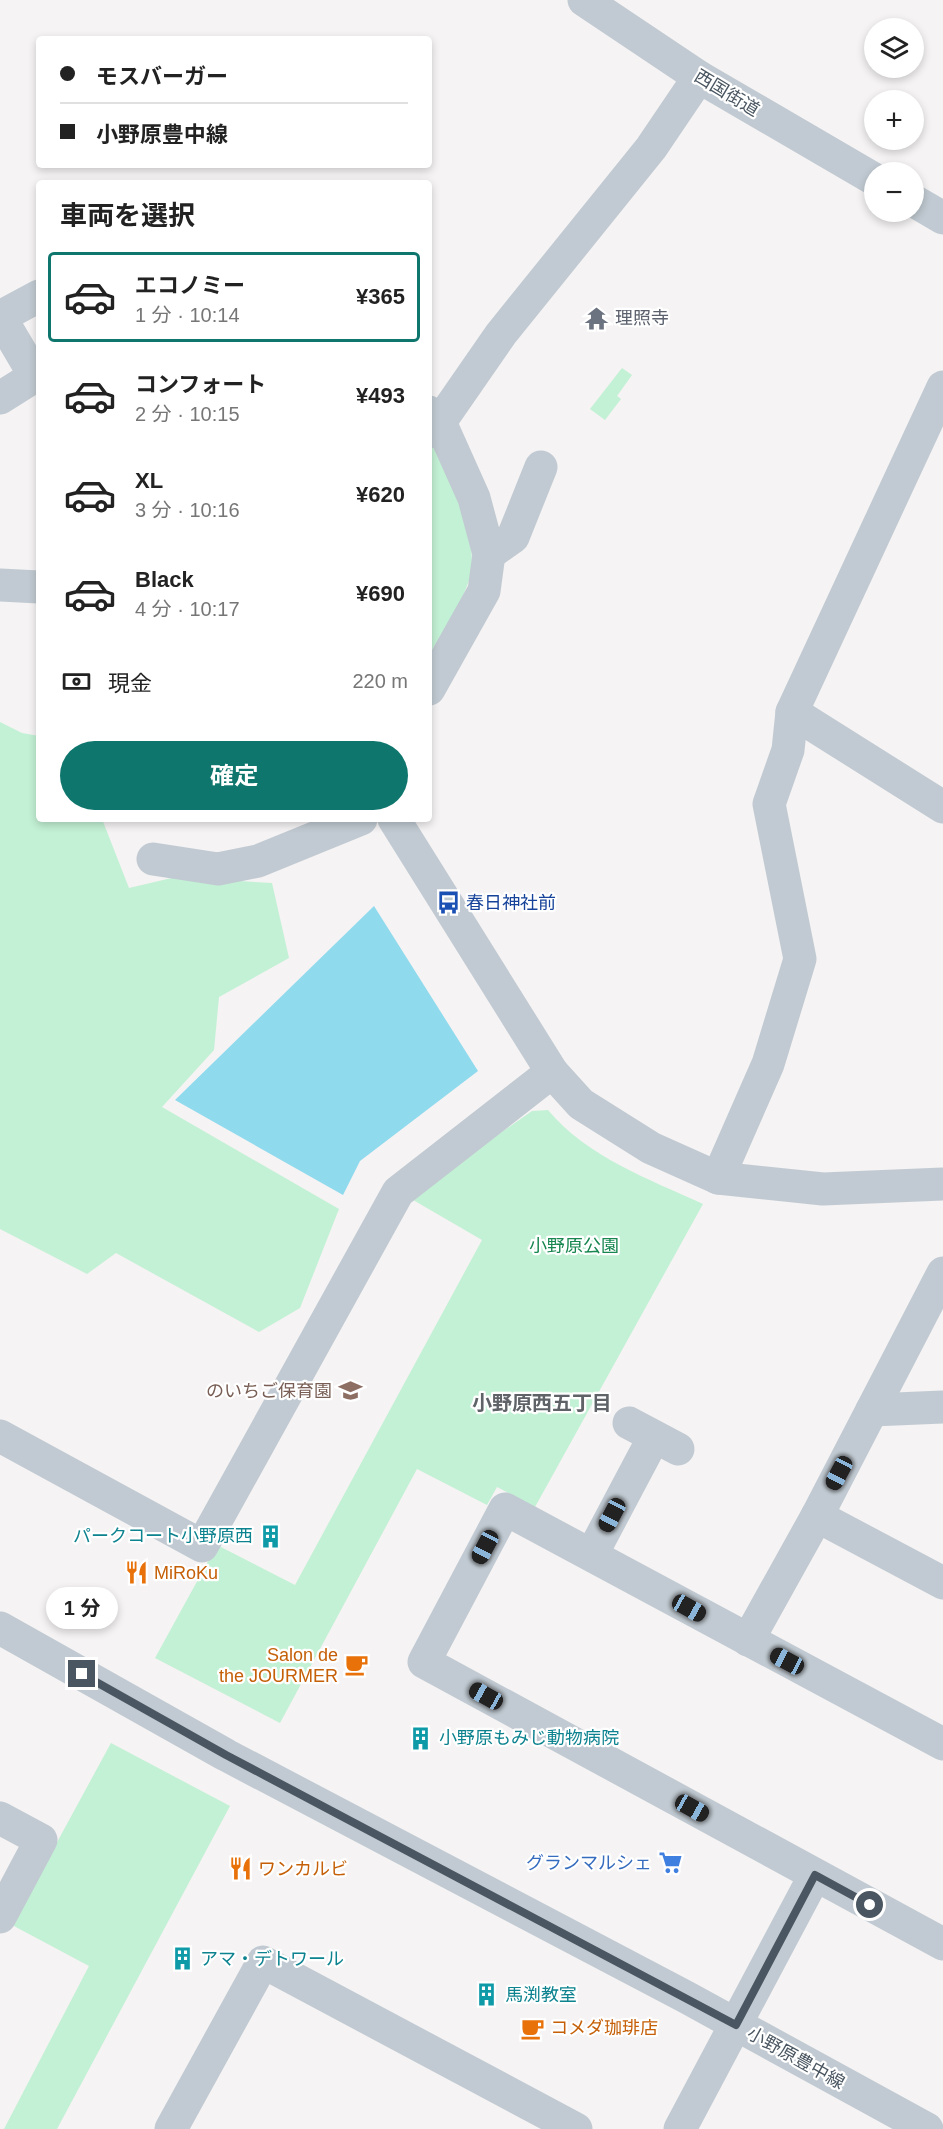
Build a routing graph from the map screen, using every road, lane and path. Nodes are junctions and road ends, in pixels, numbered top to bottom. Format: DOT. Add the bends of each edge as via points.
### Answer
graph roads {
  1 [pos="584,0"];
  2 [pos="699,77"];
  3 [pos="864,174"];
  4 [pos="924,207"];
  5 [pos="943,218"];
  6 [pos="36,298"];
  7 [pos="0,317"];
  8 [pos="943,387"];
  9 [pos="0,398"];
  10 [pos="433,422"];
  11 [pos="541,467"];
  12 [pos="489,554"];
  13 [pos="0,585"];
  14 [pos="36,587"];
  15 [pos="432,684"];
  16 [pos="792,712"];
  17 [pos="943,807"];
  18 [pos="354,822"];
  19 [pos="396,822"];
  20 [pos="153,859"];
  21 [pos="552,1071"];
  22 [pos="718,1178"];
  23 [pos="943,1184"];
  24 [pos="943,1273"];
  25 [pos="943,1407"];
  26 [pos="872,1410"];
  27 [pos="0,1436"];
  28 [pos="653,1436"];
  29 [pos="817,1516"];
  30 [pos="592,1554"];
  31 [pos="943,1583"];
  32 [pos="0,1628"];
  33 [pos="748,1640"];
  34 [pos="943,1744"];
  35 [pos="0,1818"];
  36 [pos="815,1875"];
  37 [pos="0,1917"];
  38 [pos="943,1944"];
  39 [pos="736,2025"];
  40 [pos="182,2125"];
  41 [pos="576,2129"];
  42 [pos="680,2129"];
  43 [pos="927,2129"];
  1 -- 2 [label="street, 西国街道"];
  2 -- 3 [label="street, 西国街道"];
  2 -- 10 [label="street" via="651,148"];
  4 -- 5 [label="street"];
  6 -- 7 [label="street"];
  7 -- 9 [label="street" via="35,376"];
  8 -- 16 [label="street"];
  10 -- 12 [label="street" via="474,498"];
  11 -- 12 [label="street" via="513,537"];
  12 -- 15 [label="street" via="484,591"];
  13 -- 14 [label="street"];
  16 -- 17 [label="street"];
  16 -- 22 [label="street" via="788,750 770,804 800,958 768,1064"];
  18 -- 20 [label="street" via="258,861 218,869"];
  19 -- 21 [label="street"];
  21 -- 22 [label="street" via="581,1104 651,1148"];
  21 -- 27 [label="street" via="398,1192 202,1546"];
  22 -- 23 [label="street" via="823,1189"];
  24 -- 26 [label="street"];
  25 -- 26 [label="street"];
  26 -- 29 [label="street"];
  28 -- 30 [label="street"];
  29 -- 31 [label="street"];
  29 -- 33 [label="street"];
  30 -- 33 [label="street"];
  30 -- 36 [label="street" via="506,1509 424,1662"];
  32 -- 39 [label="street, 小野原豊中線" via="226,1755"];
  33 -- 34 [label="street"];
  35 -- 37 [label="street" via="41,1840"];
  36 -- 38 [label="street"];
  36 -- 39 [label="street"];
  39 -- 42 [label="street"];
  39 -- 43 [label="street, 小野原豊中線"];
  40 -- 41 [label="street" via="263,1962"];
}
